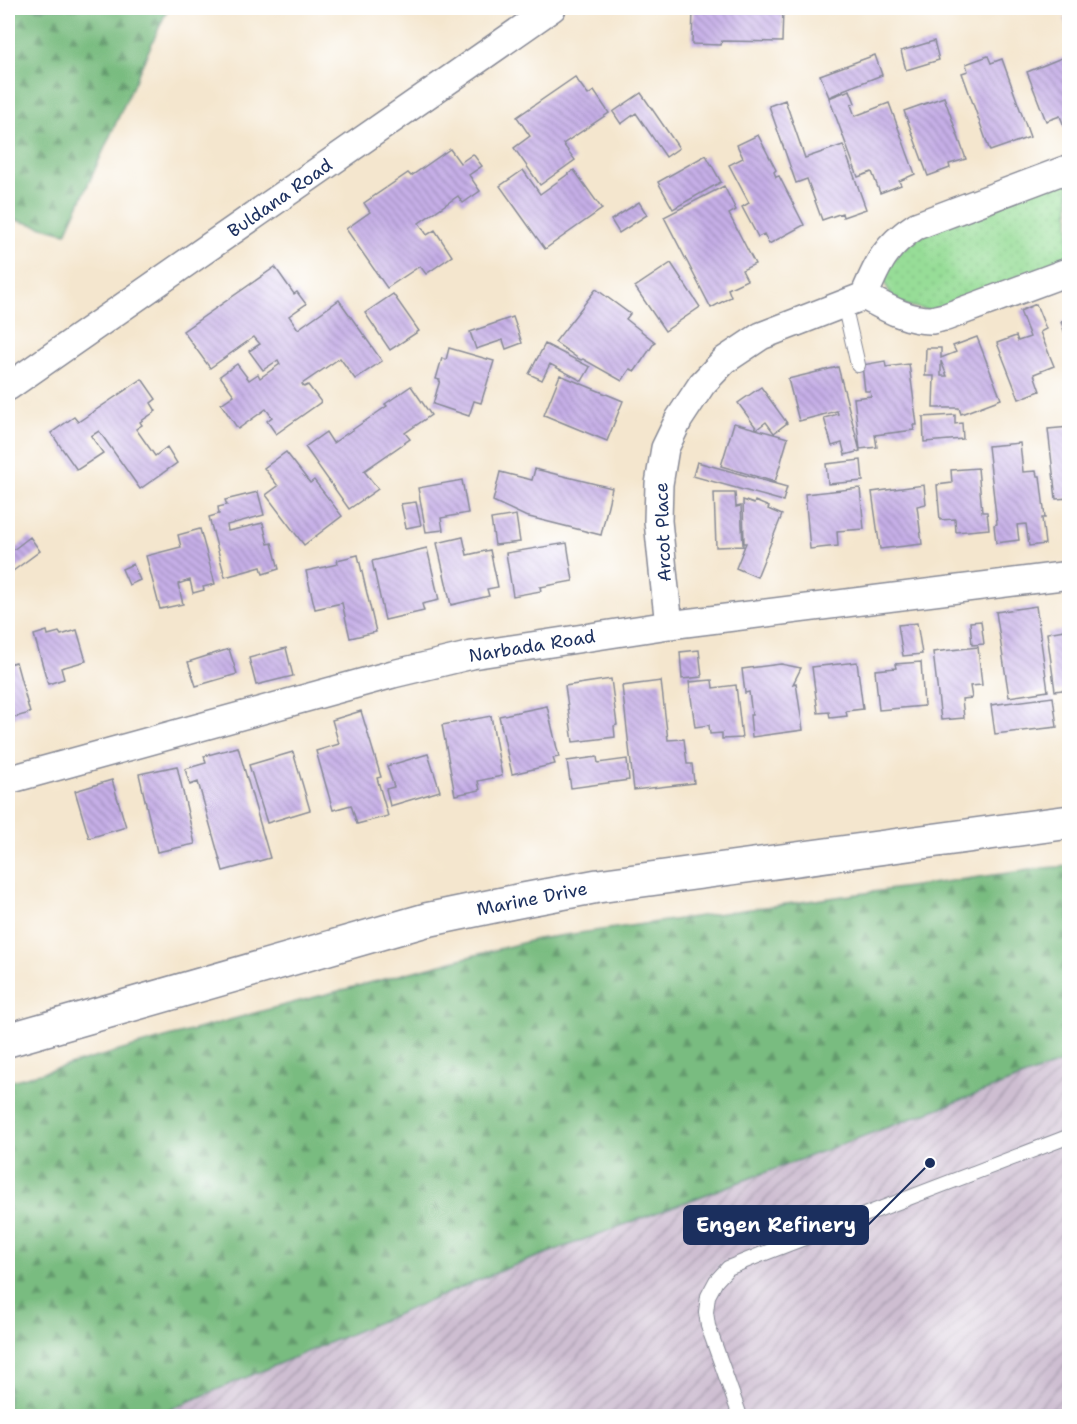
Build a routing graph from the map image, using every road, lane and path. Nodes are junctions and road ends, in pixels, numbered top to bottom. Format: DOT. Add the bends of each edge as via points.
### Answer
graph roads {
  1 [pos="552,8"];
  2 [pos="1070,168"];
  3 [pos="1070,271"];
  4 [pos="854,300"];
  5 [pos="858,365"];
  6 [pos="8,387"];
  7 [pos="1070,576"];
  8 [pos="669,625"];
  9 [pos="8,780"];
  10 [pos="1070,822"];
  11 [pos="8,1040"];
  12 [pos="1070,1136"];
  13 [pos="740,1416"];
  1 -- 6 [label="street, Buldana Road"];
  2 -- 4 [label="street" via="916,226 888,249"];
  3 -- 4 [label="street" via="932,320"];
  4 -- 5 [label="lane"];
  4 -- 8 [label="street, Arcot Place" via="761,336 725,360 702,384 679,419 665,448 658,484"];
  7 -- 8 [label="street, Narbada Road"];
  8 -- 9 [label="street, Narbada Road" via="472,654"];
  10 -- 11 [label="street, Marine Drive" via="598,886 518,901 426,920"];
  12 -- 13 [label="lane" via="728,1268 708,1296 706,1312"];
}
